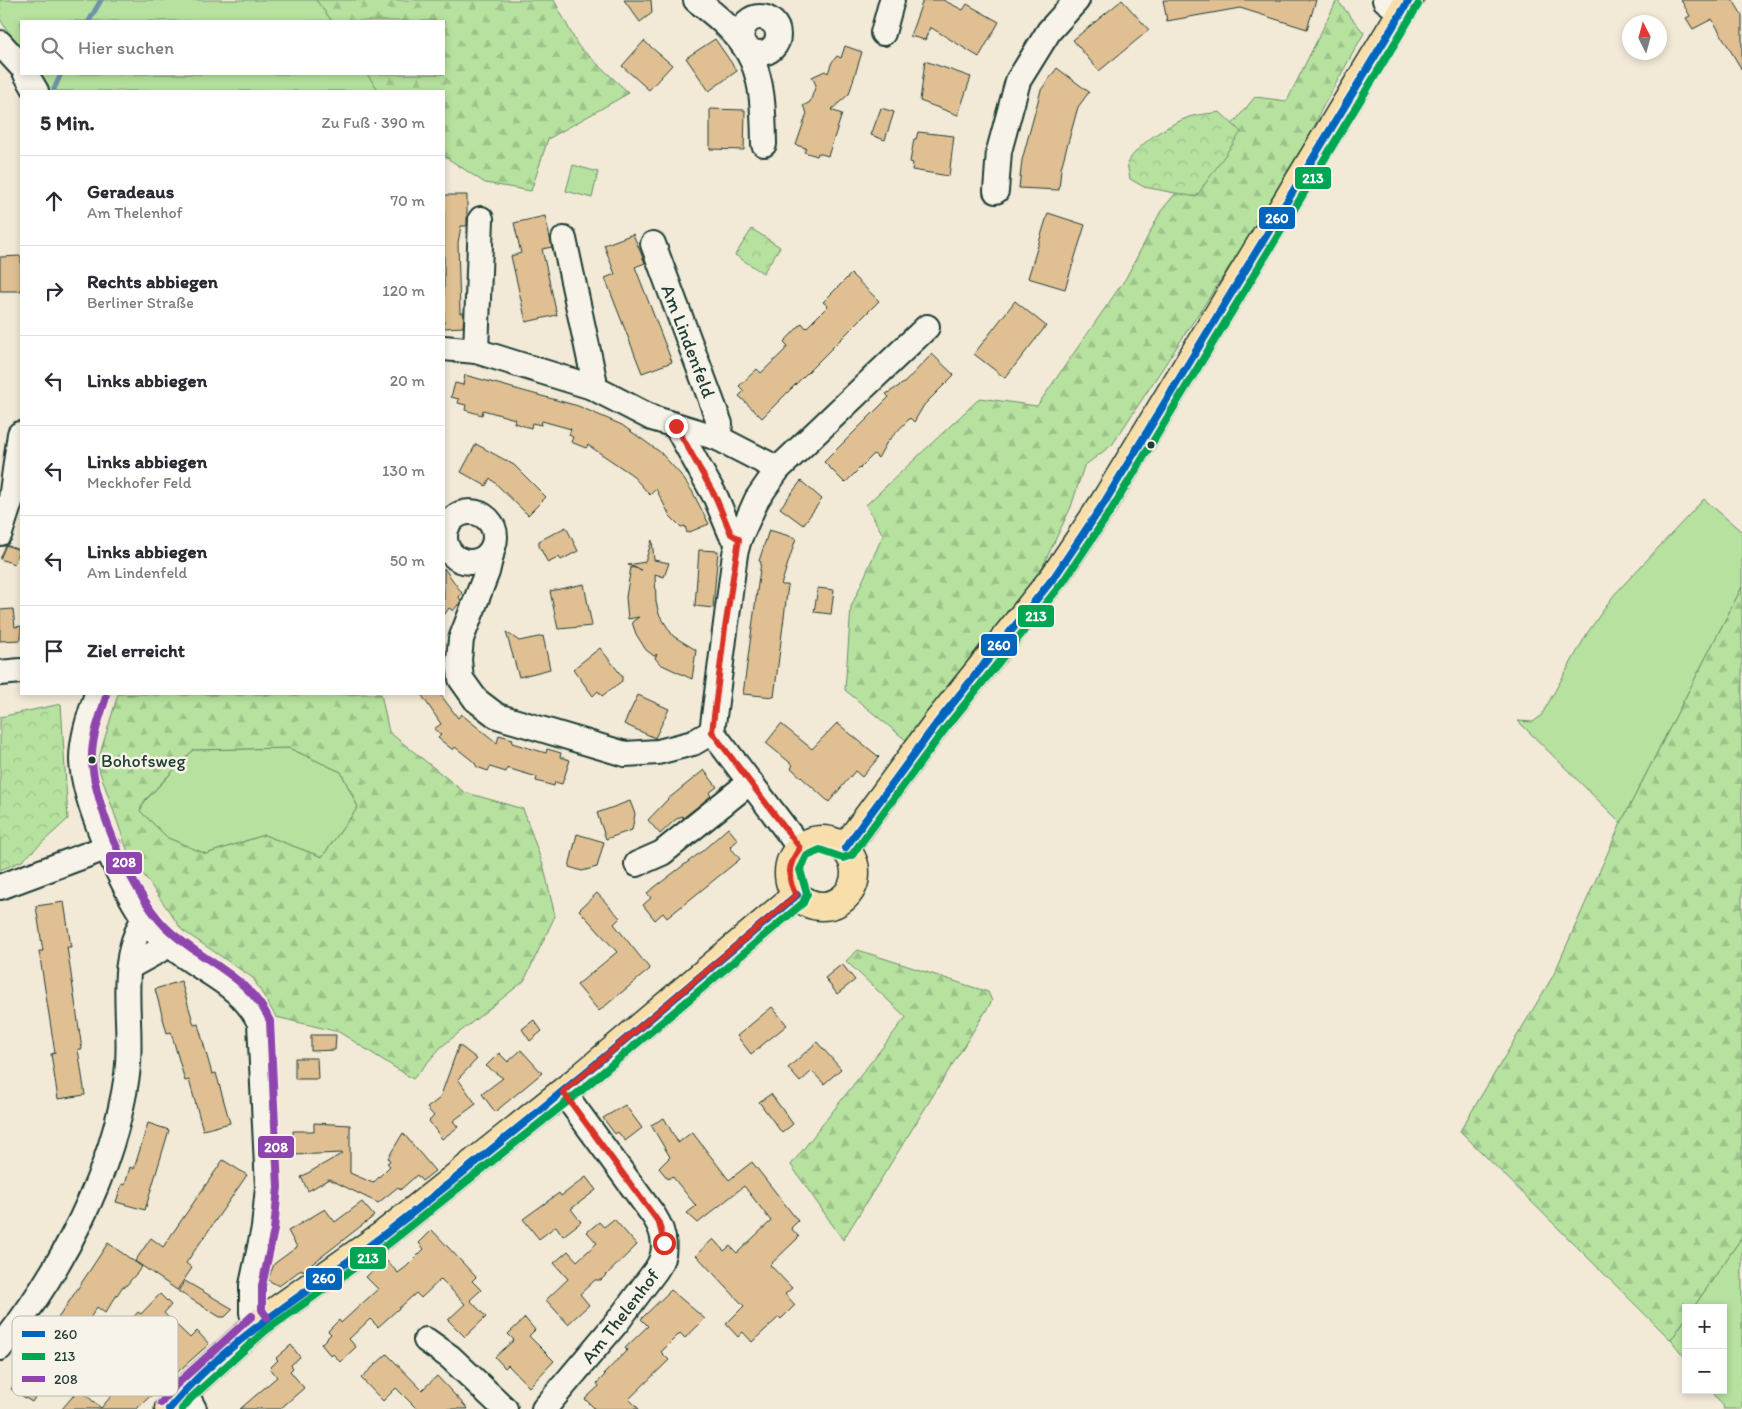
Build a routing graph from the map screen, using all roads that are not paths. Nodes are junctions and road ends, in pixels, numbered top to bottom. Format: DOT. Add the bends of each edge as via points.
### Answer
graph roads {
  1 [pos="696,0"];
  2 [pos="892,0"];
  3 [pos="1077,0"];
  4 [pos="1399,4"];
  5 [pos="883,32"];
  6 [pos="0,43"];
  7 [pos="20,65"];
  8 [pos="27,75"];
  9 [pos="35,90"];
  10 [pos="764,144"];
  11 [pos="996,191"];
  12 [pos="481,219"];
  13 [pos="564,239"];
  14 [pos="653,244"];
  15 [pos="927,327"];
  16 [pos="445,348"];
  17 [pos="476,351"];
  18 [pos="592,387"];
  19 [pos="676,426"];
  20 [pos="20,434"];
  21 [pos="718,438"];
  22 [pos="778,469"];
  23 [pos="0,533"];
  24 [pos="739,539"];
  25 [pos="493,547"];
  26 [pos="20,671"];
  27 [pos="0,673"];
  28 [pos="97,695"];
  29 [pos="712,732"];
  30 [pos="750,782"];
  31 [pos="108,847"];
  32 [pos="800,848"];
  33 [pos="845,848"];
  34 [pos="637,864"];
  35 [pos="0,888"];
  36 [pos="796,895"];
  37 [pos="144,918"];
  38 [pos="169,945"];
  39 [pos="129,967"];
  40 [pos="563,1092"];
  41 [pos="23,1316"];
  42 [pos="259,1323"];
  43 [pos="12,1331"];
  44 [pos="426,1340"];
  45 [pos="0,1348"];
  46 [pos="182,1403"];
  47 [pos="505,1409"];
  48 [pos="544,1409"];
  1 -- 10 [label="street" via="720,18 744,43 755,65 763,97"];
  2 -- 5 [label="street"];
  3 -- 11 [label="street" via="1048,31 1018,82 999,151"];
  4 -- 33 [label="main road" via="1104,503 1055,576 937,724"];
  6 -- 7 [label="street"];
  8 -- 9 [label="street"];
  12 -- 17 [label="street"];
  13 -- 18 [label="street" via="594,378"];
  14 -- 21 [label="street, Am Lindenfeld" via="720,424"];
  15 -- 22 [label="street"];
  16 -- 17 [label="street"];
  17 -- 18 [label="street"];
  18 -- 19 [label="street" via="652,418"];
  19 -- 21 [label="street"];
  19 -- 24 [label="street" via="716,498 731,534"];
  20 -- 23 [label="street" via="11,499"];
  21 -- 22 [label="street"];
  22 -- 24 [label="street" via="758,499"];
  24 -- 29 [label="street"];
  25 -- 29 [label="street" via="487,572 461,639 461,679 476,700 497,716 625,754 658,752 693,743"];
  26 -- 27 [label="street"];
  28 -- 31 [label="street" via="85,731 82,761 91,803"];
  29 -- 30 [label="street"];
  30 -- 32 [label="street"];
  30 -- 34 [label="street" via="662,853"];
  31 -- 35 [label="street"];
  31 -- 37 [label="street"];
  32 -- 33 [label="main road" via="818,840 827,840"];
  32 -- 36 [label="main road" via="789,867 789,878"];
  33 -- 36 [label="main road" via="852,858 855,880 842,899 832,905 821,906 810,904"];
  36 -- 40 [label="main road"];
  37 -- 38 [label="street"];
  37 -- 39 [label="street" via="134,934"];
  38 -- 39 [label="street"];
  38 -- 42 [label="street" via="236,990 250,1004 260,1023 268,1187 264,1228 252,1285 252,1313"];
  39 -- 41 [label="street" via="126,993 127,1074 115,1130 72,1240"];
  40 -- 42 [label="main road" via="382,1236"];
  40 -- 48 [label="street, Am Thelenhof" via="659,1223 664,1243 661,1263 656,1270"];
  42 -- 46 [label="main road"];
  43 -- 45 [label="street"];
  44 -- 47 [label="street" via="450,1357"];
}
